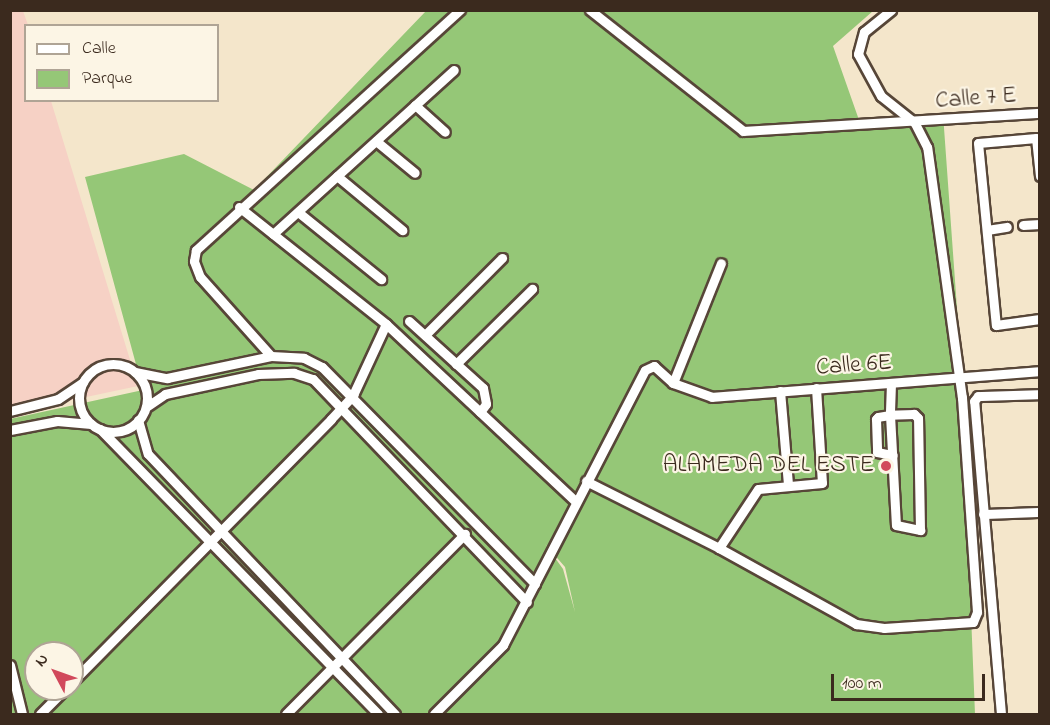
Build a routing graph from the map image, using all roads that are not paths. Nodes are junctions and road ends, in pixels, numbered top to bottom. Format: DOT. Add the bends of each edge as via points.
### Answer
graph roads {
  1 [pos="460,10"];
  2 [pos="590,10"];
  3 [pos="891,10"];
  4 [pos="454,70"];
  5 [pos="415,105"];
  6 [pos="1040,113"];
  7 [pos="915,123"];
  8 [pos="445,132"];
  9 [pos="376,141"];
  10 [pos="415,173"];
  11 [pos="337,176"];
  12 [pos="1040,176"];
  13 [pos="238,207"];
  14 [pos="298,212"];
  15 [pos="1040,224"];
  16 [pos="1023,225"];
  17 [pos="1007,227"];
  18 [pos="402,230"];
  19 [pos="987,230"];
  20 [pos="273,234"];
  21 [pos="502,258"];
  22 [pos="721,263"];
  23 [pos="381,279"];
  24 [pos="532,289"];
  25 [pos="1040,319"];
  26 [pos="408,321"];
  27 [pos="386,324"];
  28 [pos="250,333"];
  29 [pos="425,335"];
  30 [pos="271,356"];
  31 [pos="247,360"];
  32 [pos="456,364"];
  33 [pos="1040,371"];
  34 [pos="135,372"];
  35 [pos="960,377"];
  36 [pos="84,380"];
  37 [pos="673,383"];
  38 [pos="891,383"];
  39 [pos="816,388"];
  40 [pos="780,391"];
  41 [pos="1040,394"];
  42 [pos="353,395"];
  43 [pos="343,406"];
  44 [pos="146,407"];
  45 [pos="10,411"];
  46 [pos="480,412"];
  47 [pos="890,415"];
  48 [pos="138,420"];
  49 [pos="95,427"];
  50 [pos="10,430"];
  51 [pos="892,455"];
  52 [pos="586,481"];
  53 [pos="788,486"];
  54 [pos="576,502"];
  55 [pos="1040,512"];
  56 [pos="983,514"];
  57 [pos="221,531"];
  58 [pos="465,534"];
  59 [pos="210,542"];
  60 [pos="719,548"];
  61 [pos="536,584"];
  62 [pos="527,602"];
  63 [pos="342,659"];
  64 [pos="10,665"];
  65 [pos="333,668"];
  66 [pos="84,670"];
  67 [pos="53,701"];
  68 [pos="22,714"];
  69 [pos="40,714"];
  70 [pos="286,714"];
  71 [pos="378,714"];
  72 [pos="395,714"];
  73 [pos="435,714"];
  74 [pos="1001,714"];
  1 -- 13 [label="street"];
  2 -- 7 [label="street, Calle 7 E" via="729,123 764,133"];
  3 -- 7 [label="street" via="864,32 858,54 881,96"];
  4 -- 5 [label="street"];
  5 -- 8 [label="street"];
  5 -- 9 [label="street"];
  6 -- 7 [label="street, Calle 7 E"];
  7 -- 35 [label="street" via="927,147"];
  9 -- 10 [label="street"];
  9 -- 11 [label="street"];
  11 -- 14 [label="street"];
  11 -- 18 [label="street"];
  12 -- 19 [label="street" via="1036,138 978,143"];
  13 -- 20 [label="street"];
  13 -- 28 [label="street" via="205,238 194,261 200,277"];
  14 -- 20 [label="street"];
  14 -- 23 [label="street"];
  15 -- 16 [label="street"];
  17 -- 19 [label="street"];
  19 -- 25 [label="street" via="996,325"];
  20 -- 27 [label="street"];
  21 -- 29 [label="street"];
  22 -- 37 [label="street"];
  24 -- 32 [label="street"];
  26 -- 29 [label="street"];
  27 -- 42 [label="street"];
  27 -- 46 [label="street"];
  28 -- 30 [label="street"];
  28 -- 31 [label="street"];
  29 -- 32 [label="street"];
  30 -- 31 [label="street"];
  30 -- 42 [label="street" via="304,358 322,367"];
  31 -- 34 [label="street" via="167,378"];
  32 -- 46 [label="street" via="485,393"];
  33 -- 35 [label="street, Calle 6E"];
  34 -- 36 [label="street" via="105,366"];
  34 -- 44 [label="street" via="145,388"];
  35 -- 38 [label="street, Calle 6E"];
  35 -- 60 [label="street" via="977,612 973,622 884,628 856,624"];
  36 -- 45 [label="street" via="58,399"];
  36 -- 49 [label="street" via="79,399"];
  37 -- 40 [label="street, Calle 6E" via="712,396"];
  37 -- 52 [label="street, Calle 6E" via="654,366 645,370"];
  38 -- 39 [label="street, Calle 6E"];
  38 -- 47 [label="street"];
  39 -- 40 [label="street, Calle 6E"];
  39 -- 53 [label="street" via="822,483"];
  40 -- 53 [label="street"];
  41 -- 56 [label="street" via="975,399"];
  42 -- 43 [label="street"];
  42 -- 61 [label="street"];
  43 -- 44 [label="street" via="313,379 281,371 165,394"];
  43 -- 57 [label="street"];
  43 -- 58 [label="street"];
  44 -- 48 [label="street"];
  46 -- 54 [label="street"];
  47 -- 51 [label="street"];
  47 -- 51 [label="street" via="876,419 877,452"];
  47 -- 51 [label="street" via="914,414 918,418 920,530 897,528"];
  48 -- 49 [label="street" via="120,431"];
  48 -- 57 [label="street" via="148,454"];
  49 -- 50 [label="street" via="57,421"];
  49 -- 59 [label="street"];
  52 -- 54 [label="street"];
  52 -- 60 [label="street"];
  53 -- 60 [label="street" via="751,494"];
  54 -- 61 [label="street"];
  55 -- 56 [label="street"];
  56 -- 74 [label="street"];
  57 -- 59 [label="street"];
  57 -- 63 [label="street"];
  58 -- 62 [label="street"];
  58 -- 63 [label="street"];
  59 -- 65 [label="street"];
  59 -- 66 [label="street"];
  61 -- 62 [label="street"];
  62 -- 73 [label="street" via="503,645"];
  63 -- 65 [label="street"];
  63 -- 72 [label="street"];
  64 -- 68 [label="street"];
  65 -- 70 [label="street"];
  65 -- 71 [label="street"];
  67 -- 69 [label="street"];
}
